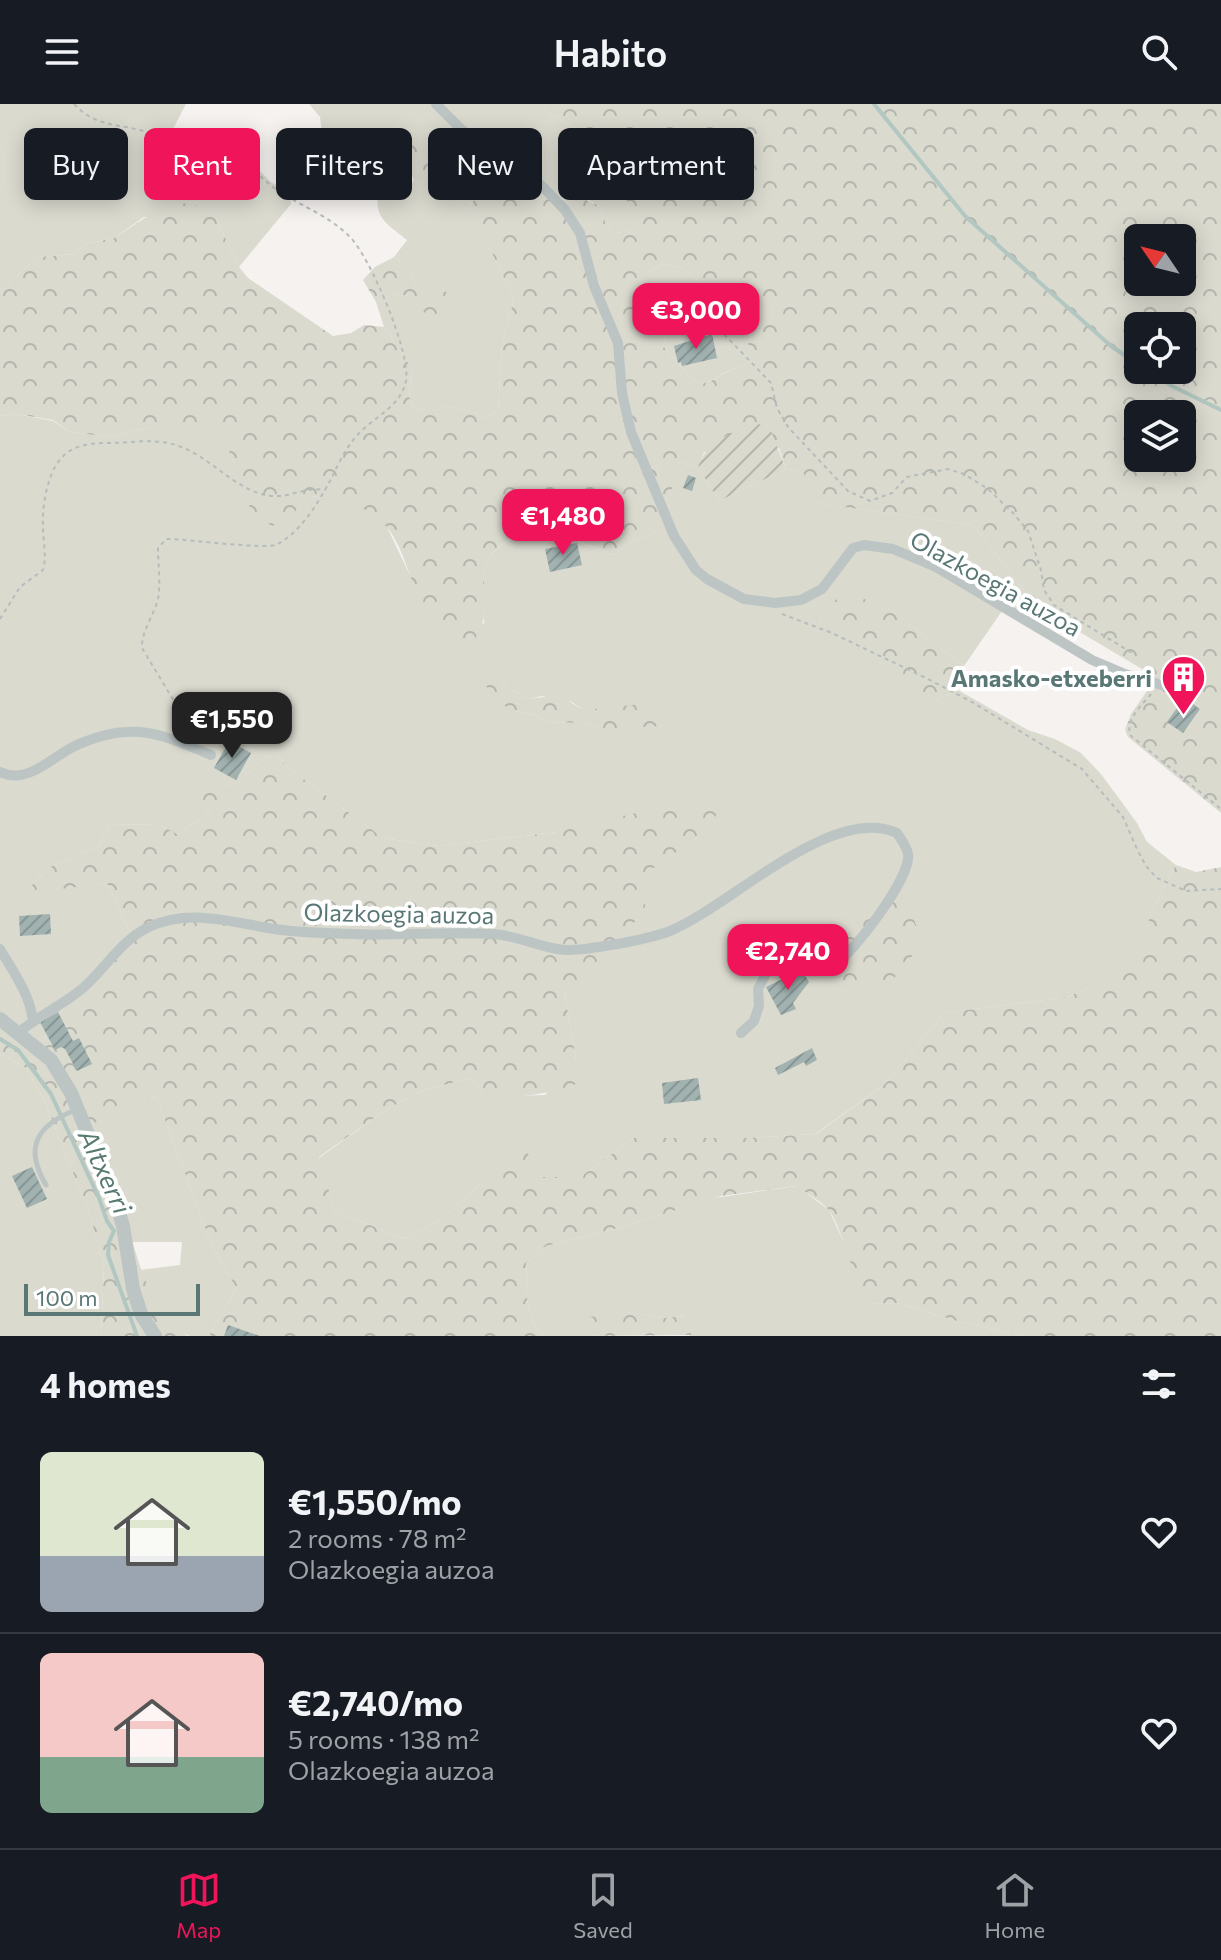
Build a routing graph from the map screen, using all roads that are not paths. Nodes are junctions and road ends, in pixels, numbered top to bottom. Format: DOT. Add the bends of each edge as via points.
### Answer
graph roads {
  1 [pos="436,104"];
  2 [pos="1185,692"];
  3 [pos="211,755"];
  4 [pos="0,772"];
  5 [pos="0,949"];
  6 [pos="0,1019"];
  7 [pos="33,1022"];
  8 [pos="18,1033"];
  9 [pos="741,1033"];
  10 [pos="73,1111"];
  11 [pos="46,1185"];
  12 [pos="155,1336"];
  1 -- 2 [label="street, Olazkoegia auzoa" via="462,130 544,188 580,233 594,286 618,343 631,432 674,536 707,579 744,599 801,600 822,589 853,548 893,549 936,567 1092,660"];
  3 -- 4 [label="street" via="154,732 126,732 75,745 48,764 16,776"];
  5 -- 7 [label="street" via="24,991"];
  6 -- 8 [label="street"];
  7 -- 8 [label="street, Olazkoegia auzoa"];
  7 -- 9 [label="street, Olazkoegia auzoa" via="83,988 130,938 169,921 239,920 302,932 509,935 561,950 617,944 671,931 814,843 875,827 897,833 908,864 856,947 833,966 820,969 791,962 769,968 758,989 754,1021"];
  8 -- 10 [label="street" via="51,1060 67,1085"];
  10 -- 11 [label="lane" via="56,1118 35,1145 34,1158"];
  10 -- 12 [label="street" via="123,1226 133,1289"];
}
